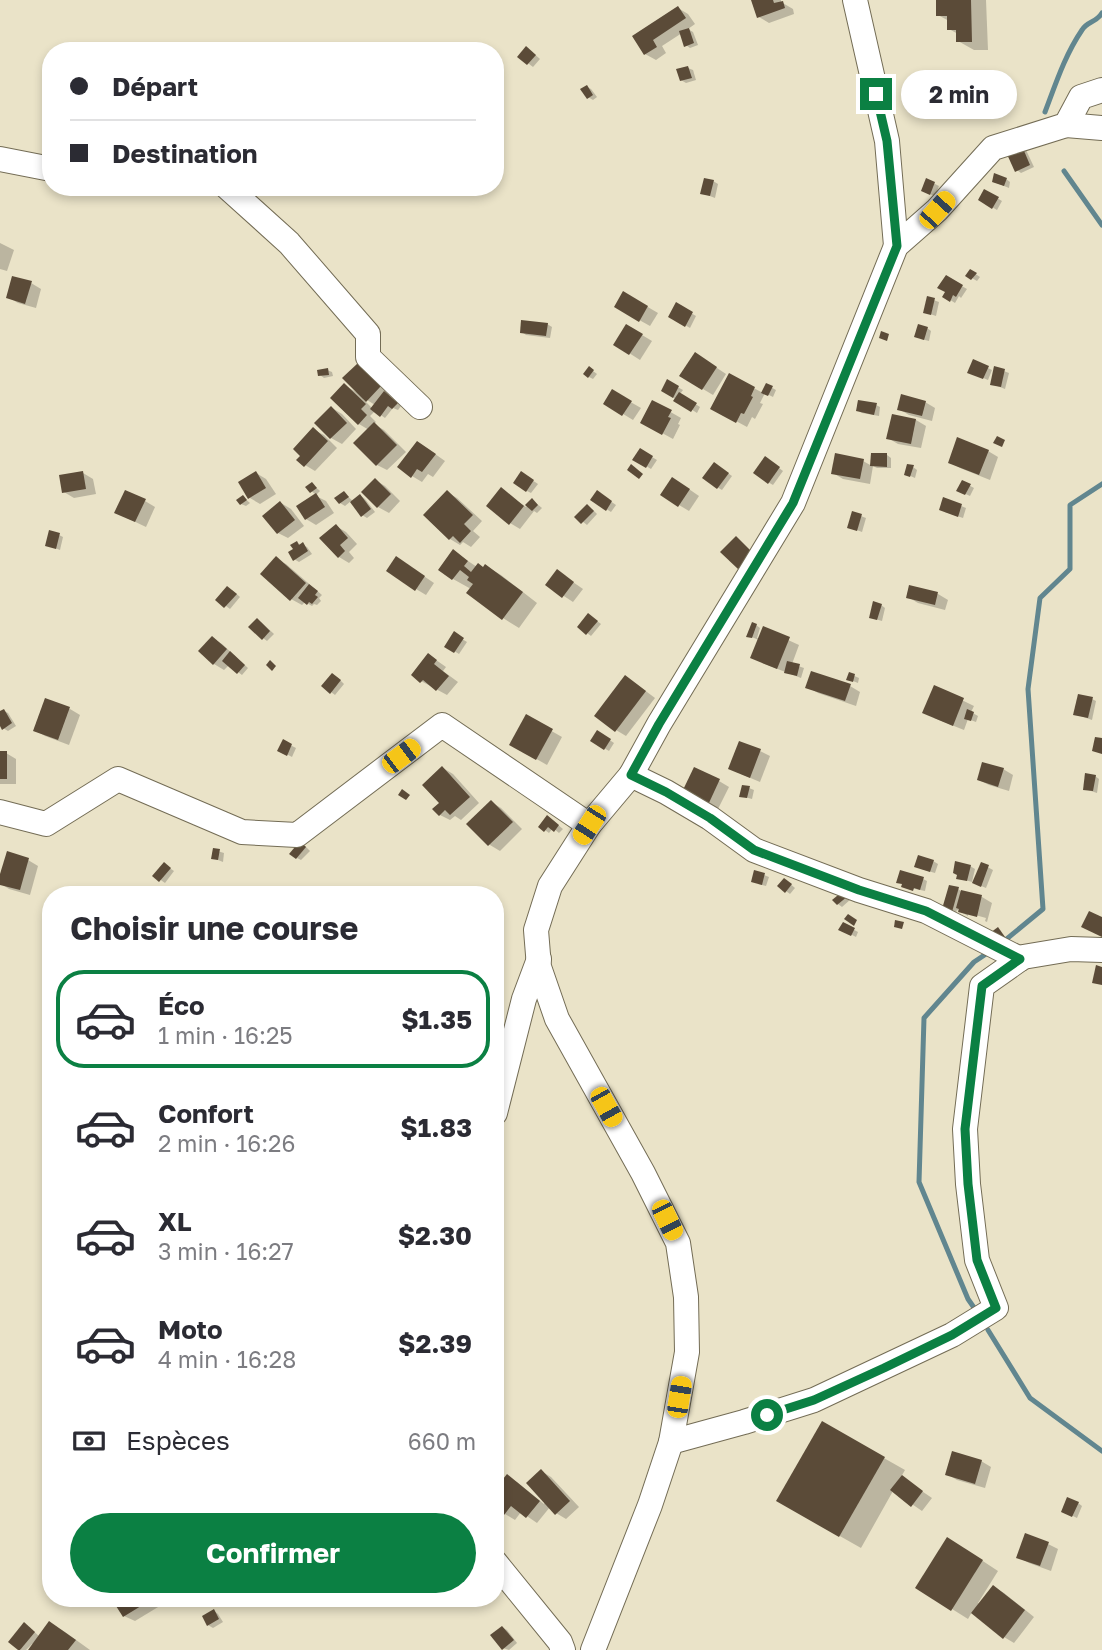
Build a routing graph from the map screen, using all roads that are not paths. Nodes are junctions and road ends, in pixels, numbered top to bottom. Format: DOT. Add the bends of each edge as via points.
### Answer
graph roads {
  1 [pos="855,0"];
  2 [pos="1102,90"];
  3 [pos="1066,125"];
  4 [pos="1102,128"];
  5 [pos="0,159"];
  6 [pos="42,167"];
  7 [pos="237,196"];
  8 [pos="897,246"];
  9 [pos="420,407"];
  10 [pos="631,775"];
  11 [pos="0,812"];
  12 [pos="589,825"];
  13 [pos="1102,950"];
  14 [pos="538,959"];
  15 [pos="1020,959"];
  16 [pos="504,1078"];
  17 [pos="671,1442"];
  18 [pos="504,1573"];
  19 [pos="563,1650"];
  20 [pos="593,1650"];
  1 -- 8 [label="street" via="887,141"];
  2 -- 3 [label="street" via="1082,97"];
  3 -- 4 [label="street"];
  3 -- 8 [label="street" via="993,148"];
  5 -- 6 [label="street"];
  7 -- 9 [label="street" via="289,243 369,334 368,357"];
  8 -- 10 [label="street" via="793,503"];
  10 -- 12 [label="street"];
  10 -- 15 [label="street" via="710,818 754,850 926,911"];
  11 -- 12 [label="street" via="46,824 118,779 242,832 297,835 442,724"];
  12 -- 14 [label="street" via="550,886 536,930"];
  13 -- 15 [label="street" via="1071,948"];
  14 -- 16 [label="street"];
  14 -- 17 [label="street" via="557,1019 678,1243 686,1297 687,1352"];
  15 -- 17 [label="street" via="982,986 965,1129 977,1260 996,1308 952,1335 814,1400"];
  17 -- 20 [label="street"];
  18 -- 19 [label="street"];
}
